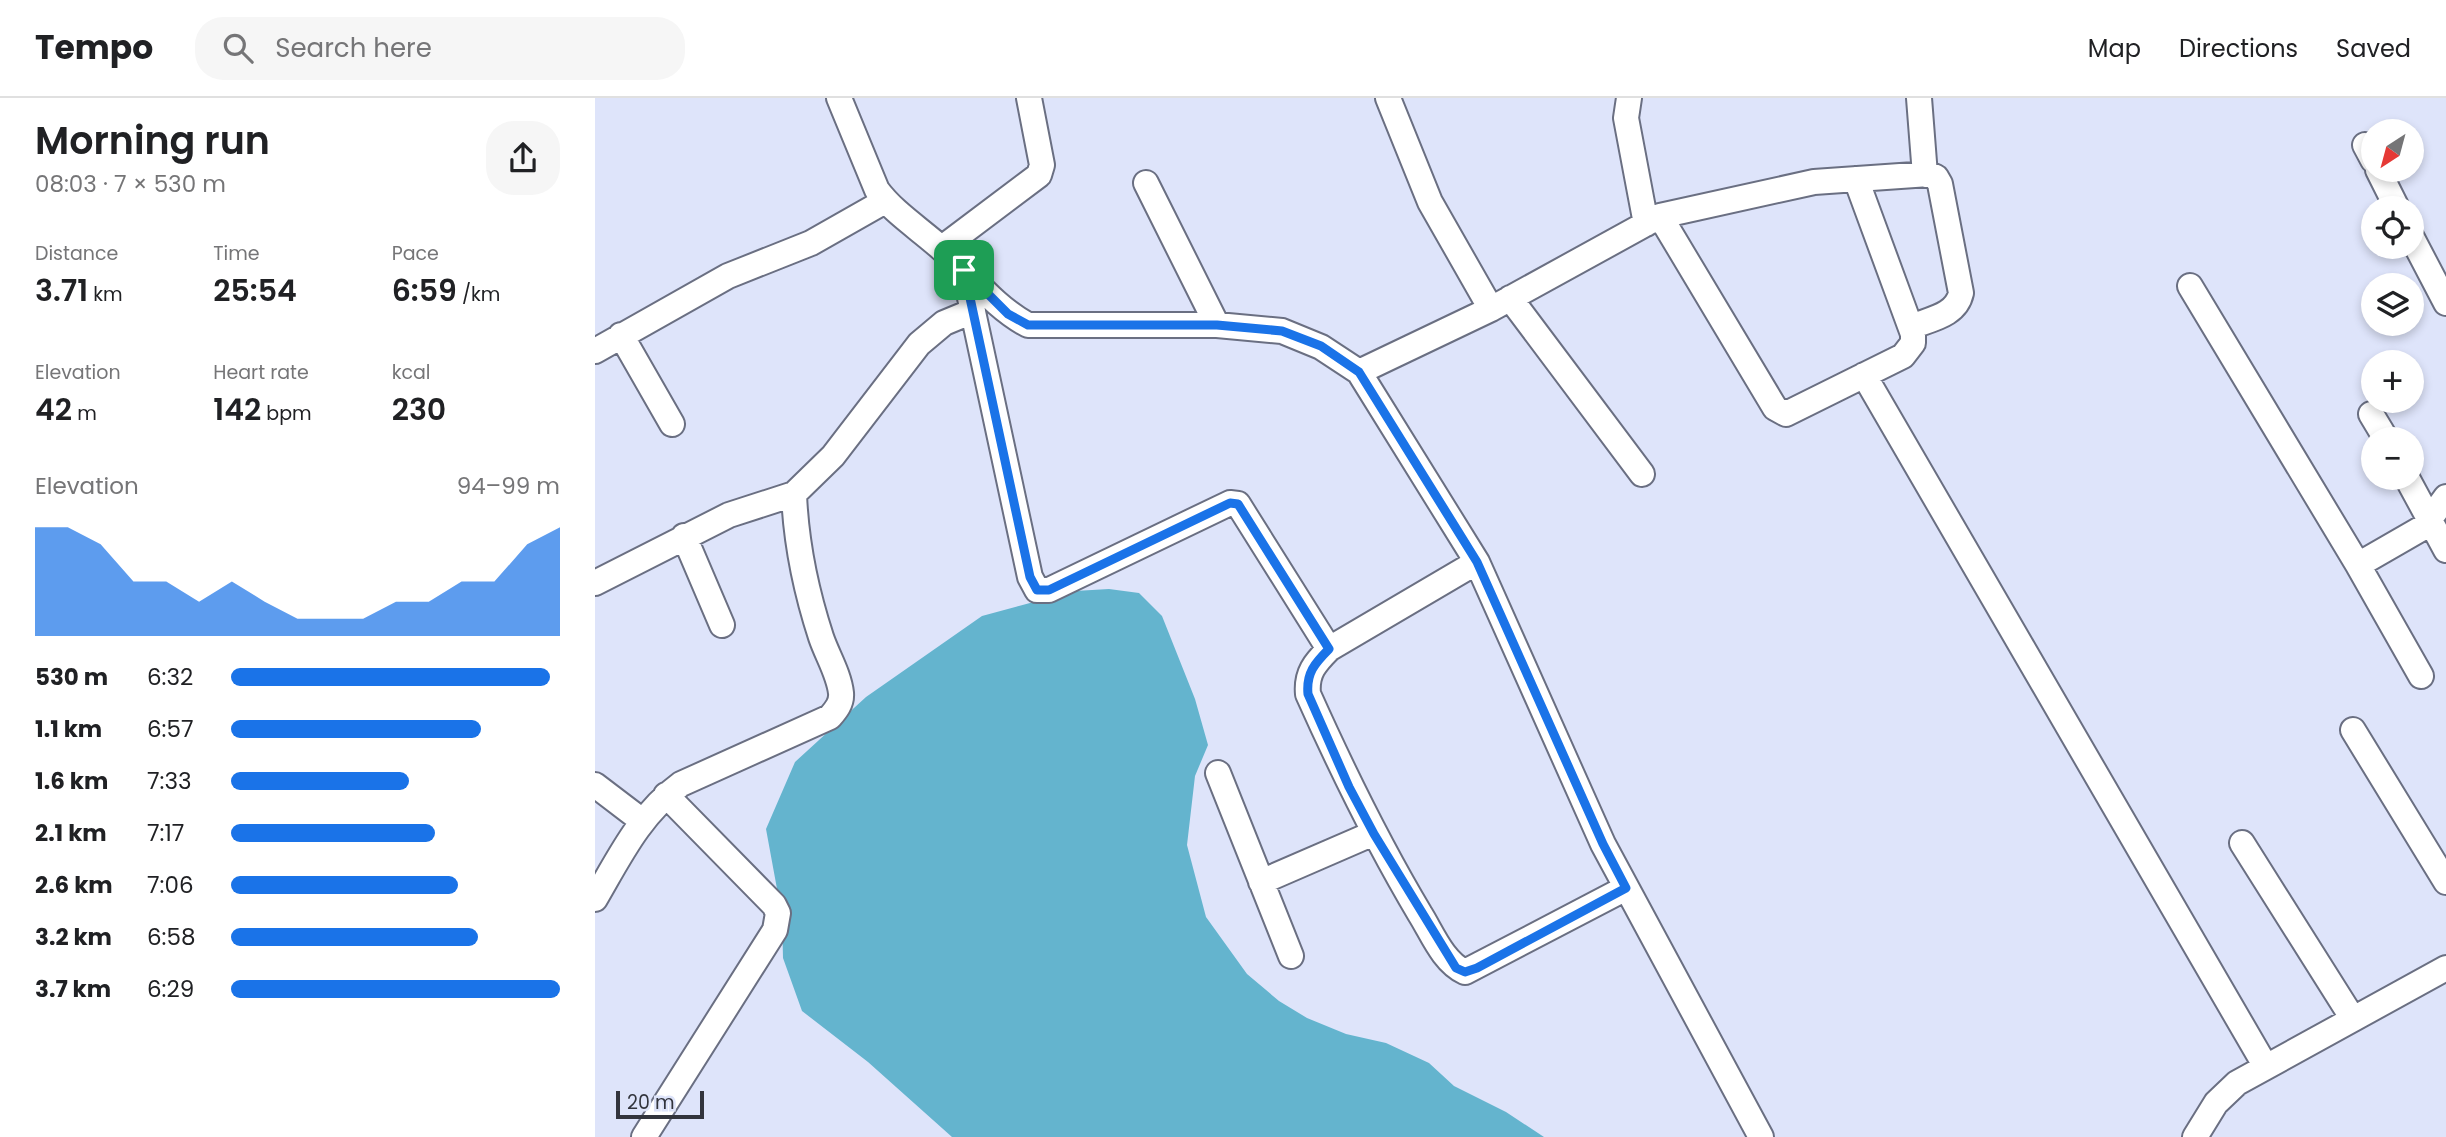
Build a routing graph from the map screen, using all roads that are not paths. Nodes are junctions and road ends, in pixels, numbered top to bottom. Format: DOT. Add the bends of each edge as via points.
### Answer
graph roads {
  1 [pos="839,98"];
  2 [pos="1029,98"];
  3 [pos="1388,98"];
  4 [pos="1629,98"];
  5 [pos="1919,98"];
  6 [pos="1925,175"];
  7 [pos="1856,179"];
  8 [pos="1146,183"];
  9 [pos="885,201"];
  10 [pos="1653,220"];
  11 [pos="942,248"];
  12 [pos="2423,259"];
  13 [pos="964,270"];
  14 [pos="2190,286"];
  15 [pos="2446,303"];
  16 [pos="1500,304"];
  17 [pos="973,311"];
  18 [pos="1217,325"];
  19 [pos="1911,327"];
  20 [pos="621,335"];
  21 [pos="595,351"];
  22 [pos="1359,372"];
  23 [pos="1864,375"];
  24 [pos="2371,414"];
  25 [pos="672,424"];
  26 [pos="2379,427"];
  27 [pos="1642,474"];
  28 [pos="2414,490"];
  29 [pos="794,494"];
  30 [pos="2446,497"];
  31 [pos="2430,520"];
  32 [pos="684,536"];
  33 [pos="2446,550"];
  34 [pos="1477,562"];
  35 [pos="2358,565"];
  36 [pos="595,583"];
  37 [pos="722,625"];
  38 [pos="1329,649"];
  39 [pos="2421,676"];
  40 [pos="2353,730"];
  41 [pos="1218,773"];
  42 [pos="595,785"];
  43 [pos="666,795"];
  44 [pos="641,820"];
  45 [pos="1374,834"];
  46 [pos="2242,844"];
  47 [pos="1261,882"];
  48 [pos="2446,882"];
  49 [pos="1626,888"];
  50 [pos="595,899"];
  51 [pos="1291,956"];
  52 [pos="2446,968"];
  53 [pos="2353,1019"];
  54 [pos="2266,1067"];
  55 [pos="644,1137"];
  56 [pos="1761,1137"];
  57 [pos="2195,1137"];
  1 -- 9 [label="street"];
  2 -- 11 [label="street" via="1042,165 1039,175"];
  3 -- 16 [label="street" via="1430,202"];
  4 -- 10 [label="street" via="1626,118"];
  5 -- 6 [label="street"];
  6 -- 7 [label="street"];
  6 -- 19 [label="street" via="1936,177 1940,184 1961,293 1951,312"];
  7 -- 10 [label="street" via="1814,182"];
  7 -- 19 [label="street"];
  8 -- 18 [label="street"];
  9 -- 11 [label="street"];
  9 -- 20 [label="street" via="811,243 728,276"];
  10 -- 16 [label="street"];
  10 -- 23 [label="street" via="1780,412 1795,410"];
  11 -- 13 [label="street"];
  12 -- 15 [label="street"];
  13 -- 17 [label="street"];
  13 -- 18 [label="street" via="1008,314 1028,325"];
  14 -- 35 [label="street"];
  16 -- 22 [label="street"];
  16 -- 27 [label="street"];
  17 -- 29 [label="street" via="944,323 919,344 832,456"];
  17 -- 38 [label="street" via="1030,577 1037,590 1049,590 1230,503 1238,504"];
  18 -- 22 [label="street" via="1282,331 1321,346"];
  19 -- 23 [label="street" via="1909,351"];
  20 -- 21 [label="street"];
  20 -- 25 [label="street"];
  22 -- 34 [label="street"];
  23 -- 54 [label="street"];
  24 -- 26 [label="street"];
  28 -- 31 [label="street"];
  29 -- 32 [label="street" via="757,504"];
  29 -- 43 [label="street" via="805,580 839,683 839,707 830,717"];
  30 -- 31 [label="street"];
  31 -- 33 [label="street"];
  31 -- 35 [label="street" via="2405,541"];
  32 -- 36 [label="street"];
  32 -- 37 [label="street"];
  34 -- 38 [label="street"];
  34 -- 49 [label="street"];
  35 -- 39 [label="street"];
  38 -- 45 [label="street" via="1307,680 1308,694"];
  40 -- 48 [label="street"];
  41 -- 47 [label="street"];
  42 -- 44 [label="street"];
  43 -- 44 [label="street"];
  43 -- 55 [label="street" via="774,905 778,923"];
  44 -- 50 [label="street"];
  45 -- 47 [label="street"];
  45 -- 49 [label="street" via="1447,958 1465,972"];
  46 -- 53 [label="street"];
  47 -- 51 [label="street"];
  49 -- 56 [label="street"];
  52 -- 53 [label="street"];
  53 -- 54 [label="street"];
  54 -- 57 [label="street" via="2237,1083 2216,1103"];
}
